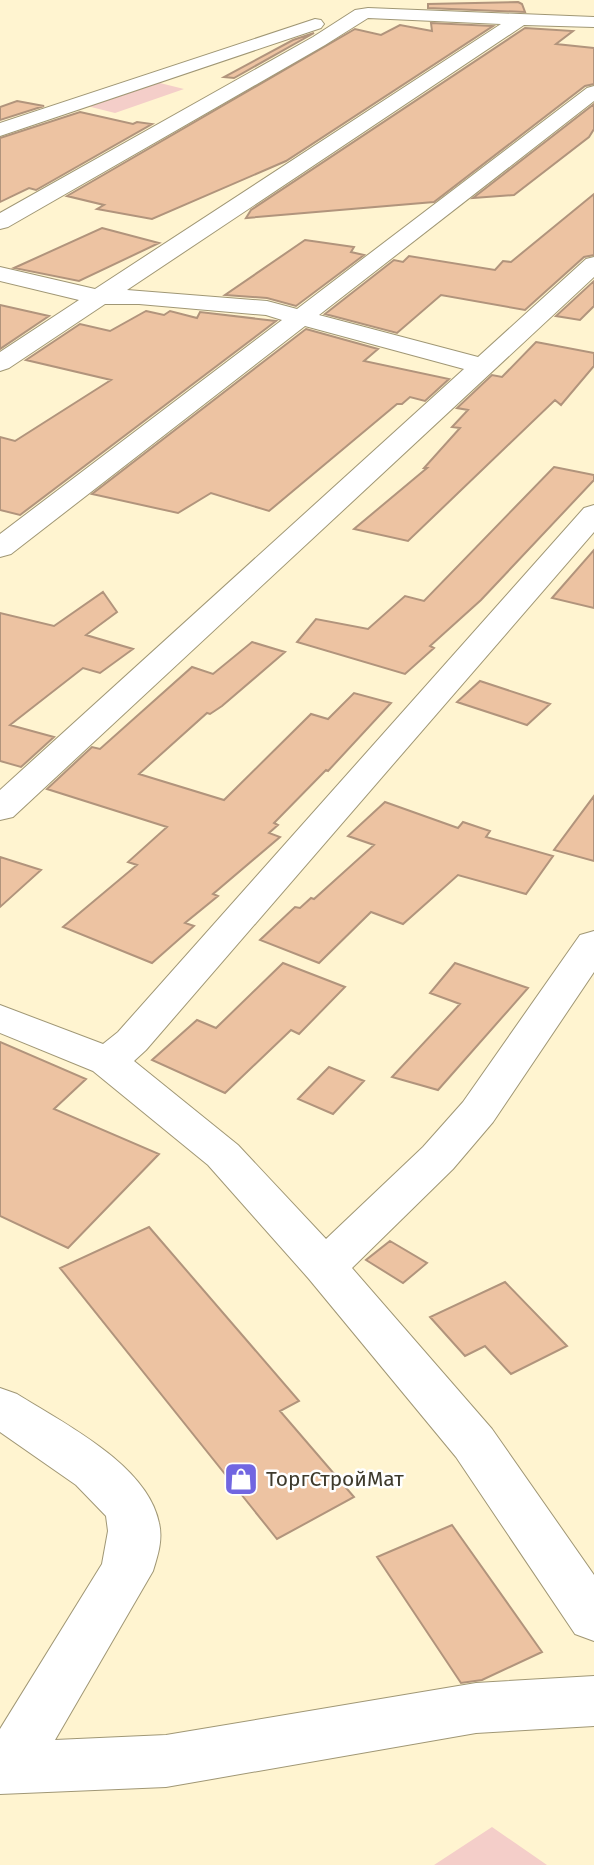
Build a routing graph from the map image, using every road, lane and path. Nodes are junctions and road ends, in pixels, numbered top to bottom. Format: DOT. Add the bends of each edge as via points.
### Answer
graph roads {
  1 [pos="362,14"];
  2 [pos="519,20"];
  3 [pos="594,22"];
  4 [pos="594,92"];
  5 [pos="0,130"];
  6 [pos="0,222"];
  7 [pos="594,264"];
  8 [pos="0,274"];
  9 [pos="98,297"];
  10 [pos="301,319"];
  11 [pos="0,363"];
  12 [pos="481,366"];
  13 [pos="594,514"];
  14 [pos="0,548"];
  15 [pos="0,809"];
  16 [pos="594,943"];
  17 [pos="0,1018"];
  18 [pos="108,1062"];
  19 [pos="325,1266"];
  20 [pos="0,1406"];
  21 [pos="594,1618"];
  22 [pos="594,1701"];
  23 [pos="2,1767"];
  1 -- 2 [label="lane"];
  1 -- 5 [label="lane" via="326,21"];
  1 -- 6 [label="lane"];
  2 -- 3 [label="lane"];
  2 -- 9 [label="lane"];
  4 -- 10 [label="lane"];
  7 -- 12 [label="lane"];
  8 -- 9 [label="lane"];
  9 -- 10 [label="lane" via="267,308"];
  9 -- 11 [label="lane"];
  10 -- 12 [label="lane"];
  10 -- 14 [label="lane"];
  12 -- 15 [label="lane"];
  13 -- 18 [label="lane" via="132,1041"];
  16 -- 19 [label="lane" via="478,1112 438,1158"];
  17 -- 18 [label="lane"];
  18 -- 19 [label="lane" via="223,1155"];
  19 -- 21 [label="lane" via="474,1444"];
  20 -- 23 [label="lane" via="122,1496 133,1520 135,1545 126,1571"];
  22 -- 23 [label="lane" via="476,1708 166,1760"];
}
